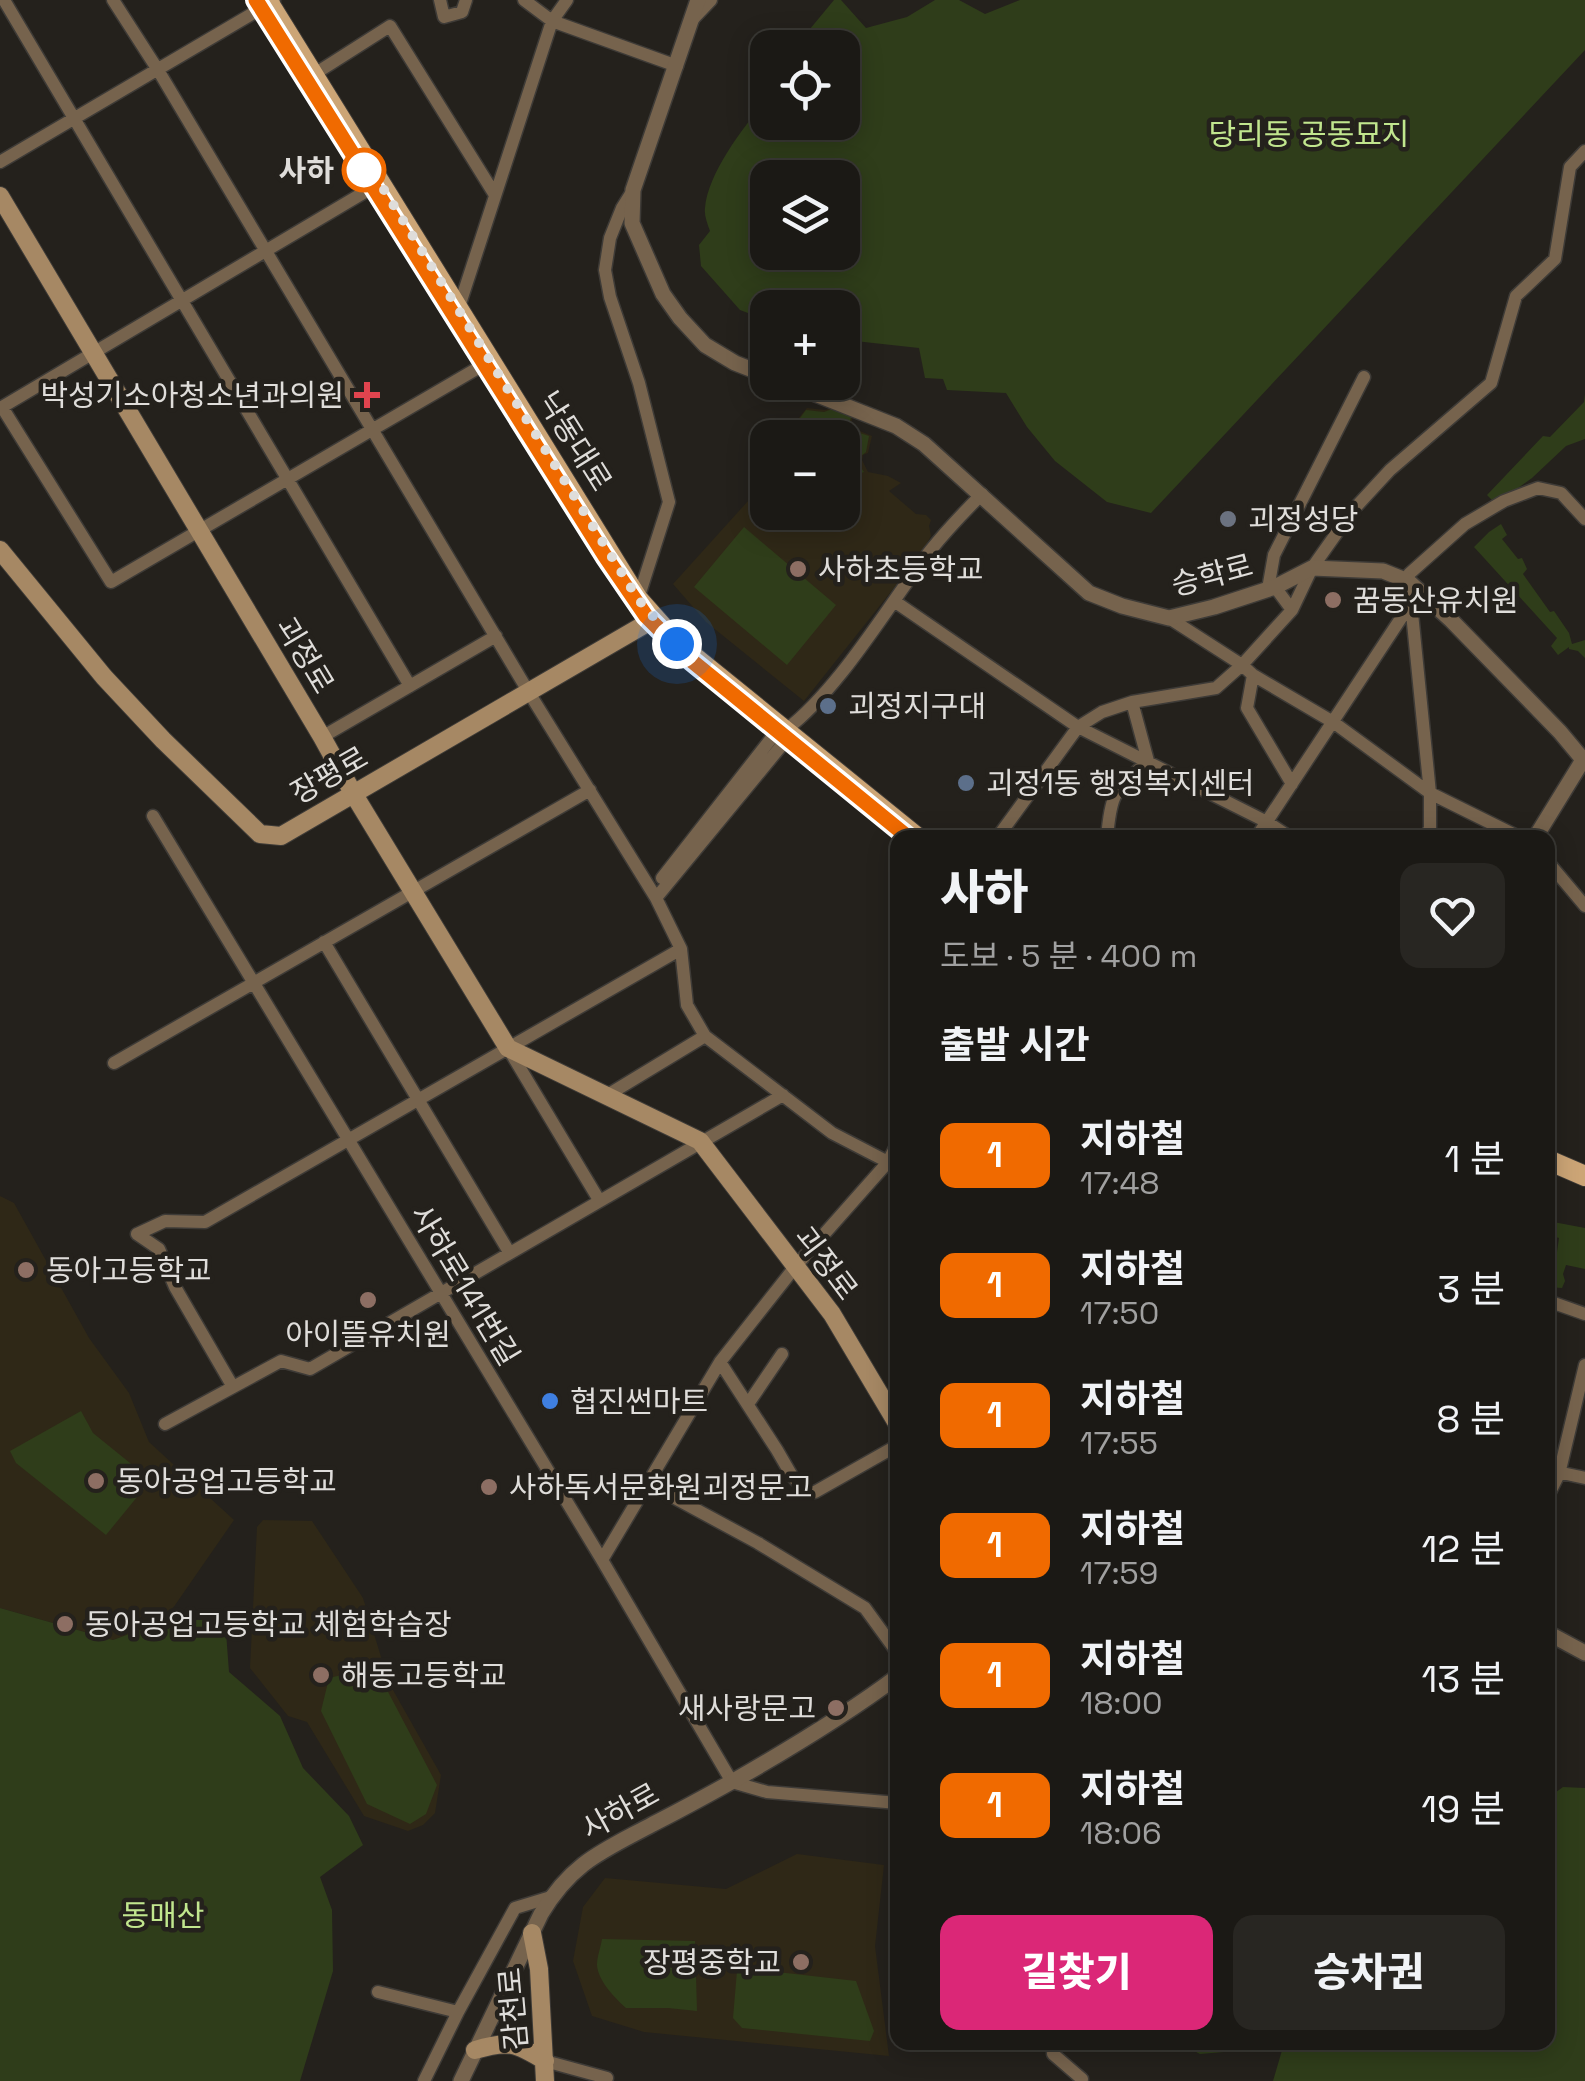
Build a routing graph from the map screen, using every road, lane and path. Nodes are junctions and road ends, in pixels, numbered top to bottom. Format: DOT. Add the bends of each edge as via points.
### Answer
graph roads {
  1 [pos="4,0"];
  2 [pos="113,0"];
  3 [pos="440,0"];
  4 [pos="466,0"];
  5 [pos="524,0"];
  6 [pos="567,0"];
  7 [pos="698,0"];
  8 [pos="711,0"];
  9 [pos="271,1"];
  10 [pos="552,21"];
  11 [pos="691,22"];
  12 [pos="677,66"];
  13 [pos="158,70"];
  14 [pos="314,75"];
  15 [pos="74,119"];
  16 [pos="1585,151"];
  17 [pos="0,162"];
  18 [pos="380,183"];
  19 [pos="633,190"];
  20 [pos="495,195"];
  21 [pos="0,196"];
  22 [pos="264,251"];
  23 [pos="182,300"];
  24 [pos="458,310"];
  25 [pos="92,353"];
  26 [pos="490,362"];
  27 [pos="750,370"];
  28 [pos="1364,377"];
  29 [pos="830,400"];
  30 [pos="2,407"];
  31 [pos="373,430"];
  32 [pos="288,479"];
  33 [pos="982,494"];
  34 [pos="1585,519"];
  35 [pos="198,532"];
  36 [pos="0,550"];
  37 [pos="1312,568"];
  38 [pos="1408,581"];
  39 [pos="1271,588"];
  40 [pos="638,599"];
  41 [pos="894,601"];
  42 [pos="1411,603"];
  43 [pos="1292,610"];
  44 [pos="1169,618"];
  45 [pos="654,619"];
  46 [pos="496,636"];
  47 [pos="1242,666"];
  48 [pos="1253,676"];
  49 [pos="410,686"];
  50 [pos="528,691"];
  51 [pos="1132,702"];
  52 [pos="1333,722"];
  53 [pos="1078,727"];
  54 [pos="786,730"];
  55 [pos="322,737"];
  56 [pos="1148,761"];
  57 [pos="1584,761"];
  58 [pos="1292,784"];
  59 [pos="590,790"];
  60 [pos="353,793"];
  61 [pos="1430,794"];
  62 [pos="153,816"];
  63 [pos="1267,822"];
  64 [pos="908,830"];
  65 [pos="1003,830"];
  66 [pos="1108,830"];
  67 [pos="1262,830"];
  68 [pos="1279,830"];
  69 [pos="1429,830"];
  70 [pos="1504,830"];
  71 [pos="1540,830"];
  72 [pos="1555,870"];
  73 [pos="413,891"];
  74 [pos="654,895"];
  75 [pos="1585,906"];
  76 [pos="324,942"];
  77 [pos="681,949"];
  78 [pos="254,982"];
  79 [pos="706,1036"];
  80 [pos="508,1048"];
  81 [pos="114,1063"];
  82 [pos="782,1095"];
  83 [pos="606,1096"];
  84 [pos="418,1100"];
  85 [pos="348,1140"];
  86 [pos="700,1141"];
  87 [pos="1555,1163"];
  88 [pos="890,1167"];
  89 [pos="890,1170"];
  90 [pos="1585,1176"];
  91 [pos="598,1200"];
  92 [pos="509,1252"];
  93 [pos="795,1268"];
  94 [pos="440,1293"];
  95 [pos="1555,1303"];
  96 [pos="1585,1314"];
  97 [pos="782,1354"];
  98 [pos="720,1362"];
  99 [pos="1585,1365"];
  100 [pos="233,1387"];
  101 [pos="748,1404"];
  102 [pos="890,1412"];
  103 [pos="165,1424"];
  104 [pos="890,1449"];
  105 [pos="1555,1465"];
  106 [pos="1555,1472"];
  107 [pos="1585,1478"];
  108 [pos="648,1483"];
  109 [pos="602,1560"];
  110 [pos="1555,1637"];
  111 [pos="890,1642"];
  112 [pos="1585,1653"];
  113 [pos="890,1682"];
  114 [pos="732,1782"];
  115 [pos="890,1801"];
  116 [pos="551,1897"];
  117 [pos="532,1933"];
  118 [pos="378,1992"];
  119 [pos="458,2012"];
  120 [pos="475,2050"];
  121 [pos="1053,2050"];
  122 [pos="545,2061"];
  123 [pos="606,2078"];
  124 [pos="1082,2079"];
  125 [pos="424,2081"];
  126 [pos="461,2081"];
  127 [pos="545,2081"];
  1 -- 15 [label="street"];
  2 -- 13 [label="street"];
  3 -- 4 [label="street" via="444,17 462,12"];
  5 -- 10 [label="street"];
  6 -- 10 [label="street"];
  7 -- 11 [label="street"];
  8 -- 11 [label="street"];
  9 -- 13 [label="street"];
  9 -- 14 [label="main road, 낙동대로"];
  10 -- 12 [label="street"];
  10 -- 20 [label="street"];
  11 -- 12 [label="street"];
  12 -- 19 [label="street"];
  13 -- 15 [label="street"];
  13 -- 22 [label="street"];
  14 -- 18 [label="main road, 낙동대로"];
  14 -- 20 [label="street" via="390,26"];
  15 -- 17 [label="street"];
  15 -- 23 [label="street"];
  16 -- 37 [label="street" via="1570,167 1556,259 1516,296 1491,383 1390,470"];
  18 -- 22 [label="street"];
  18 -- 24 [label="main road, 낙동대로"];
  19 -- 27 [label="street" via="632,222 663,294 705,345"];
  19 -- 40 [label="street" via="610,238 605,270 669,502"];
  20 -- 24 [label="street"];
  21 -- 25 [label="main road, 괴정로"];
  22 -- 23 [label="street"];
  22 -- 31 [label="street"];
  23 -- 25 [label="street"];
  23 -- 32 [label="street"];
  24 -- 26 [label="main road, 낙동대로"];
  25 -- 30 [label="street"];
  25 -- 35 [label="main road, 괴정로"];
  26 -- 31 [label="street"];
  26 -- 40 [label="main road, 낙동대로"];
  28 -- 39 [label="street" via="1274,556"];
  29 -- 33 [label="street, 승학로" via="896,426"];
  30 -- 35 [label="street" via="111,582"];
  31 -- 32 [label="street"];
  31 -- 46 [label="street"];
  32 -- 35 [label="street"];
  32 -- 49 [label="street"];
  33 -- 41 [label="street"];
  33 -- 44 [label="street, 승학로" via="1090,593"];
  34 -- 38 [label="street" via="1561,494 1538,488 1465,524"];
  35 -- 55 [label="main road, 괴정로"];
  36 -- 60 [label="main road, 장평로" via="104,677 260,834 280,836"];
  37 -- 38 [label="street" via="1384,572"];
  37 -- 39 [label="street, 승학로"];
  37 -- 43 [label="street"];
  38 -- 42 [label="street"];
  38 -- 57 [label="street"];
  39 -- 43 [label="street"];
  39 -- 44 [label="street, 승학로"];
  40 -- 45 [label="main road, 낙동대로"];
  41 -- 53 [label="street"];
  41 -- 54 [label="street" via="808,712"];
  42 -- 52 [label="street"];
  42 -- 61 [label="street"];
  43 -- 47 [label="street"];
  44 -- 47 [label="street"];
  45 -- 50 [label="main road, 장평로"];
  45 -- 54 [label="main road, 낙동대로"];
  46 -- 49 [label="street"];
  46 -- 50 [label="street"];
  47 -- 48 [label="street"];
  47 -- 51 [label="street" via="1216,688"];
  48 -- 52 [label="street"];
  48 -- 58 [label="street" via="1247,708"];
  49 -- 55 [label="street"];
  50 -- 59 [label="street"];
  50 -- 60 [label="main road, 장평로"];
  51 -- 53 [label="street"];
  51 -- 56 [label="street"];
  52 -- 58 [label="street"];
  52 -- 61 [label="street"];
  53 -- 56 [label="street"];
  53 -- 65 [label="street"];
  54 -- 64 [label="main road, 낙동대로"];
  54 -- 74 [label="street"];
  55 -- 60 [label="main road, 괴정로"];
  56 -- 63 [label="street"];
  56 -- 66 [label="street" via="1114,793"];
  57 -- 71 [label="street"];
  58 -- 63 [label="street"];
  59 -- 73 [label="street"];
  59 -- 74 [label="street"];
  60 -- 73 [label="main road, 괴정로"];
  61 -- 69 [label="street"];
  61 -- 70 [label="street"];
  62 -- 78 [label="street, 사하로141번길"];
  63 -- 67 [label="street"];
  63 -- 68 [label="street"];
  72 -- 75 [label="street"];
  73 -- 76 [label="street"];
  73 -- 80 [label="main road, 괴정로"];
  74 -- 77 [label="street"];
  76 -- 78 [label="street"];
  76 -- 84 [label="street"];
  77 -- 79 [label="street" via="687,1005"];
  77 -- 80 [label="street"];
  78 -- 81 [label="street"];
  78 -- 85 [label="street, 사하로141번길"];
  79 -- 82 [label="street"];
  79 -- 83 [label="street"];
  80 -- 83 [label="main road, 괴정로"];
  80 -- 84 [label="street"];
  80 -- 91 [label="street"];
  82 -- 86 [label="street"];
  82 -- 88 [label="street"];
  83 -- 86 [label="main road, 괴정로"];
  84 -- 85 [label="street"];
  84 -- 92 [label="street"];
  85 -- 94 [label="street, 사하로141번길"];
  85 -- 100 [label="street" via="205,1222 165,1221 137,1234 160,1250"];
  86 -- 91 [label="street"];
  86 -- 93 [label="main road, 괴정로"];
  87 -- 90 [label="main road"];
  89 -- 93 [label="street"];
  91 -- 92 [label="street"];
  92 -- 94 [label="street"];
  93 -- 98 [label="street"];
  93 -- 102 [label="main road, 괴정로" via="832,1314"];
  94 -- 100 [label="street" via="310,1369 282,1360"];
  94 -- 109 [label="street, 사하로141번길"];
  95 -- 96 [label="street"];
  97 -- 101 [label="street"];
  98 -- 101 [label="street"];
  98 -- 108 [label="street"];
  99 -- 105 [label="street"];
  100 -- 103 [label="street"];
  101 -- 104 [label="street" via="807,1492"];
  106 -- 107 [label="street"];
  108 -- 109 [label="street"];
  108 -- 111 [label="street" via="865,1608"];
  109 -- 114 [label="street, 사하로141번길"];
  110 -- 112 [label="street"];
  113 -- 114 [label="street, 사하로"];
  114 -- 115 [label="street" via="767,1792"];
  114 -- 116 [label="street, 사하로" via="594,1856"];
  116 -- 117 [label="street, 사하로"];
  116 -- 119 [label="street" via="514,1908"];
  117 -- 120 [label="street, 사하로"];
  117 -- 122 [label="main road, 감천로"];
  118 -- 119 [label="street"];
  119 -- 125 [label="street"];
  120 -- 122 [label="main road" via="512,2044"];
  120 -- 126 [label="street, 사하로"];
  121 -- 124 [label="street"];
  122 -- 123 [label="street"];
  122 -- 127 [label="main road, 감천로"];
}
